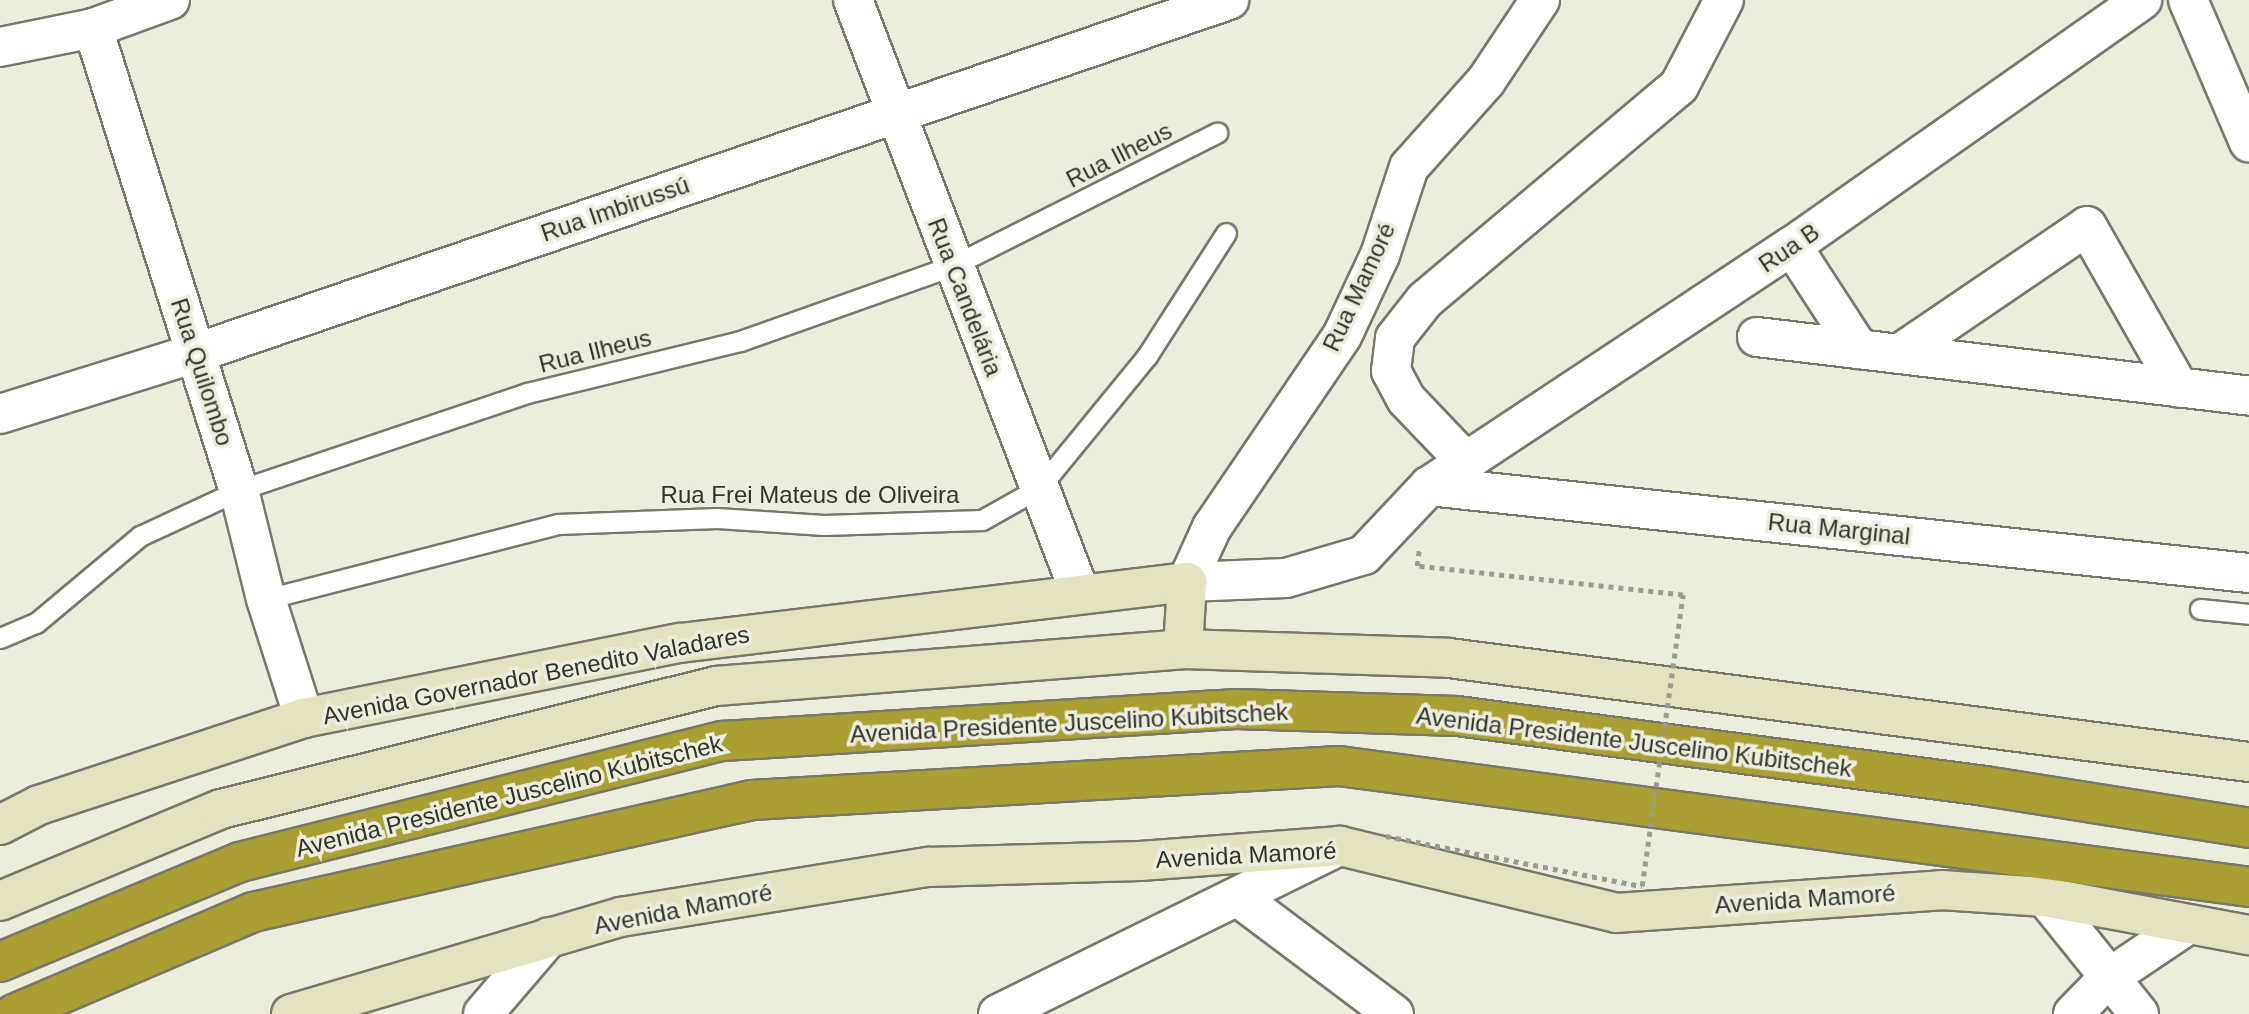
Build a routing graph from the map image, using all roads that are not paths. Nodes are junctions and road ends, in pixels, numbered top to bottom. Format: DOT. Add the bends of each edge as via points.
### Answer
graph roads {
  1 [pos="170,0"];
  2 [pos="853,0"];
  3 [pos="1229,0"];
  4 [pos="1540,0"];
  5 [pos="1724,0"];
  6 [pos="2142,0"];
  7 [pos="2188,0"];
  8 [pos="93,28"];
  9 [pos="0,47"];
  10 [pos="895,113"];
  11 [pos="1217,133"];
  12 [pos="2249,142"];
  13 [pos="1226,233"];
  14 [pos="1792,246"];
  15 [pos="952,265"];
  16 [pos="1757,337"];
  17 [pos="1859,349"];
  18 [pos="196,353"];
  19 [pos="1899,354"];
  20 [pos="2179,388"];
  21 [pos="2249,396"];
  22 [pos="0,414"];
  23 [pos="1467,463"];
  24 [pos="1429,486"];
  25 [pos="1039,488"];
  26 [pos="239,490"];
  27 [pos="2249,573"];
  28 [pos="1188,582"];
  29 [pos="1080,593"];
  30 [pos="266,599"];
  31 [pos="2200,609"];
  32 [pos="2249,614"];
  33 [pos="0,638"];
  34 [pos="1183,649"];
  35 [pos="304,718"];
  36 [pos="2249,762"];
  37 [pos="0,825"];
  38 [pos="2249,828"];
  39 [pos="1340,846"];
  40 [pos="2249,887"];
  41 [pos="1238,897"];
  42 [pos="2045,897"];
  43 [pos="0,901"];
  44 [pos="2186,926"];
  45 [pos="2249,935"];
  46 [pos="549,937"];
  47 [pos="0,961"];
  48 [pos="2107,979"];
  49 [pos="1010,1011"];
  50 [pos="14,1014"];
  51 [pos="291,1014"];
  52 [pos="483,1014"];
  53 [pos="1394,1014"];
  54 [pos="2073,1014"];
  55 [pos="2139,1014"];
  1 -- 8 [label="street"];
  2 -- 10 [label="street, Rua Candelária"];
  3 -- 10 [label="street, Rua Imbirussú"];
  4 -- 28 [label="street, Rua Mamoré" via="1486,81 1409,167 1380,255 1342,336 1212,527"];
  5 -- 23 [label="street" via="1679,86 1425,300 1395,338 1391,370 1406,399"];
  6 -- 14 [label="street, Rua B"];
  7 -- 12 [label="street"];
  8 -- 9 [label="street"];
  8 -- 18 [label="street, Rua Quilombo"];
  10 -- 15 [label="street, Rua Candelária"];
  10 -- 18 [label="street, Rua Imbirussú"];
  11 -- 15 [label="lane, Rua Ilheus"];
  13 -- 25 [label="lane, Rua Frei Mateus de Oliveira" via="1147,356"];
  14 -- 17 [label="street"];
  14 -- 23 [label="street, Rua B"];
  15 -- 25 [label="street, Rua Candelária"];
  15 -- 26 [label="lane, Rua Ilheus" via="740,341 527,393"];
  16 -- 17 [label="street"];
  17 -- 19 [label="street"];
  18 -- 22 [label="street, Rua Imbirussú"];
  18 -- 26 [label="street, Rua Quilombo"];
  19 -- 20 [label="street"];
  19 -- 20 [label="street" via="2087,226"];
  20 -- 21 [label="street"];
  23 -- 24 [label="street, Rua B"];
  24 -- 27 [label="street, Rua Marginal"];
  24 -- 28 [label="street, Rua B" via="1364,555 1286,578"];
  25 -- 29 [label="street, Rua Candelária"];
  25 -- 30 [label="lane, Rua Frei Mateus de Oliveira" via="982,520 824,525 718,518 558,524"];
  26 -- 30 [label="street, Rua Quilombo"];
  26 -- 33 [label="lane, Rua Ilheus" via="140,536 36,623"];
  28 -- 29 [label="street, Avenida Governador Benedito Valadares"];
  28 -- 34 [label="street"];
  29 -- 35 [label="street, Avenida Governador Benedito Valadares" via="680,643"];
  30 -- 35 [label="street, Rua Quilombo"];
  31 -- 32 [label="lane"];
  34 -- 36 [label="street" via="1449,658"];
  34 -- 43 [label="street" via="716,686 221,809"];
  35 -- 37 [label="street, Avenida Governador Benedito Valadares" via="39,805"];
  38 -- 47 [label="highway, Avenida Presidente Juscelino Kubitschek" via="1971,784 1457,716 1236,709 723,741 240,862"];
  39 -- 41 [label="street"];
  39 -- 42 [label="street, Avenida Mamoré" via="1616,913 1941,890"];
  39 -- 46 [label="street, Avenida Mamoré" via="1140,861 928,867 621,917"];
  40 -- 50 [label="highway" via="1339,766 752,800 253,912"];
  41 -- 49 [label="street"];
  41 -- 53 [label="street"];
  42 -- 44 [label="street, Avenida Mamoré"];
  42 -- 48 [label="street"];
  44 -- 45 [label="street, Avenida Mamoré"];
  44 -- 48 [label="street"];
  46 -- 51 [label="street, Avenida Mamoré"];
  46 -- 52 [label="street"];
  48 -- 54 [label="street"];
  48 -- 55 [label="street"];
}
